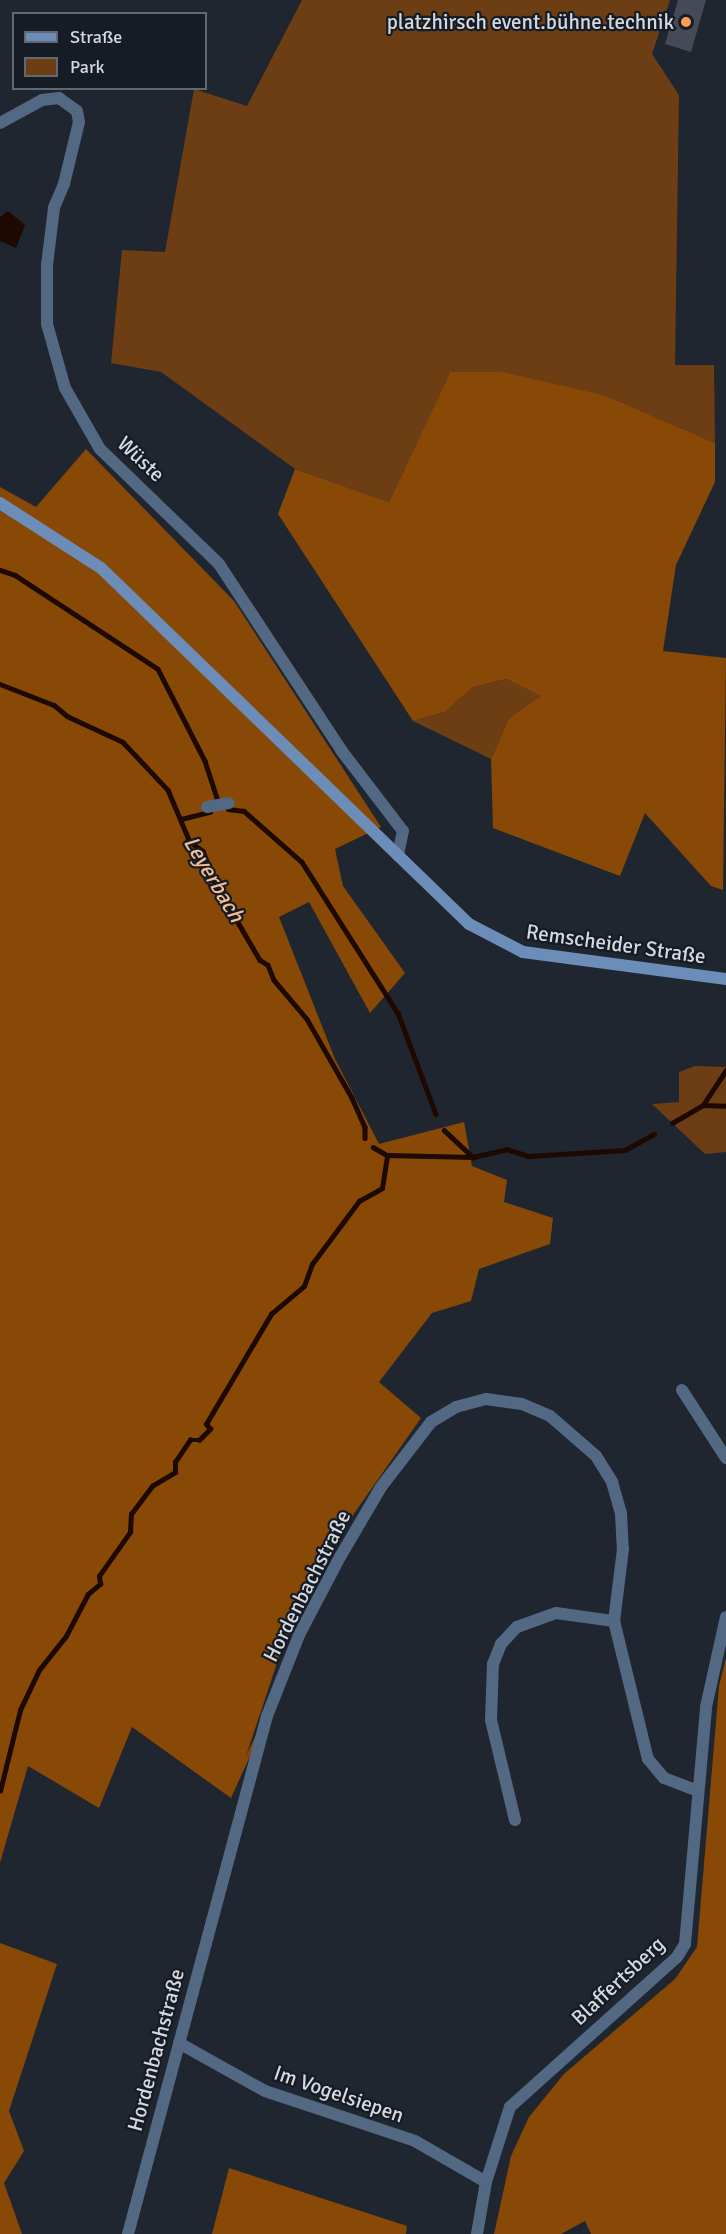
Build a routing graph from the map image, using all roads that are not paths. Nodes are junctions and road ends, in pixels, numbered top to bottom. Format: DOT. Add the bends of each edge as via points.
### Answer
graph roads {
  1 [pos="0,123"];
  2 [pos="0,503"];
  3 [pos="229,803"];
  4 [pos="207,807"];
  5 [pos="398,855"];
  6 [pos="726,980"];
  7 [pos="682,1390"];
  8 [pos="726,1458"];
  9 [pos="726,1617"];
  10 [pos="614,1621"];
  11 [pos="696,1790"];
  12 [pos="515,1820"];
  13 [pos="179,2043"];
  14 [pos="486,2182"];
  15 [pos="128,2234"];
  16 [pos="477,2234"];
  1 -- 5 [label="street, Wüste" via="42,100 59,98 77,111 79,122 54,208 47,265 47,324 65,388 105,455 219,564 341,750 403,831"];
  2 -- 5 [label="main road, Remscheider Straße" via="101,568"];
  3 -- 4 [label="street"];
  5 -- 6 [label="main road, Remscheider Straße" via="469,924 523,952"];
  7 -- 8 [label="street"];
  9 -- 11 [label="street, Blaffertsberg" via="706,1707"];
  10 -- 11 [label="street, Hordenbachstraße" via="648,1759 664,1778"];
  10 -- 12 [label="street" via="556,1613 517,1627 501,1644 493,1664 490,1720"];
  10 -- 13 [label="street, Hordenbachstraße" via="623,1549 621,1514 612,1482 596,1455 550,1416 522,1404 486,1398 456,1407 431,1422 381,1487 299,1635 267,1716"];
  11 -- 14 [label="street, Blaffertsberg" via="685,1944 677,1957 510,2107"];
  13 -- 14 [label="street, Im Vogelsiepen" via="265,2091 415,2142"];
  13 -- 15 [label="street, Hordenbachstraße"];
  14 -- 16 [label="street, Blaffertsberg"];
}
